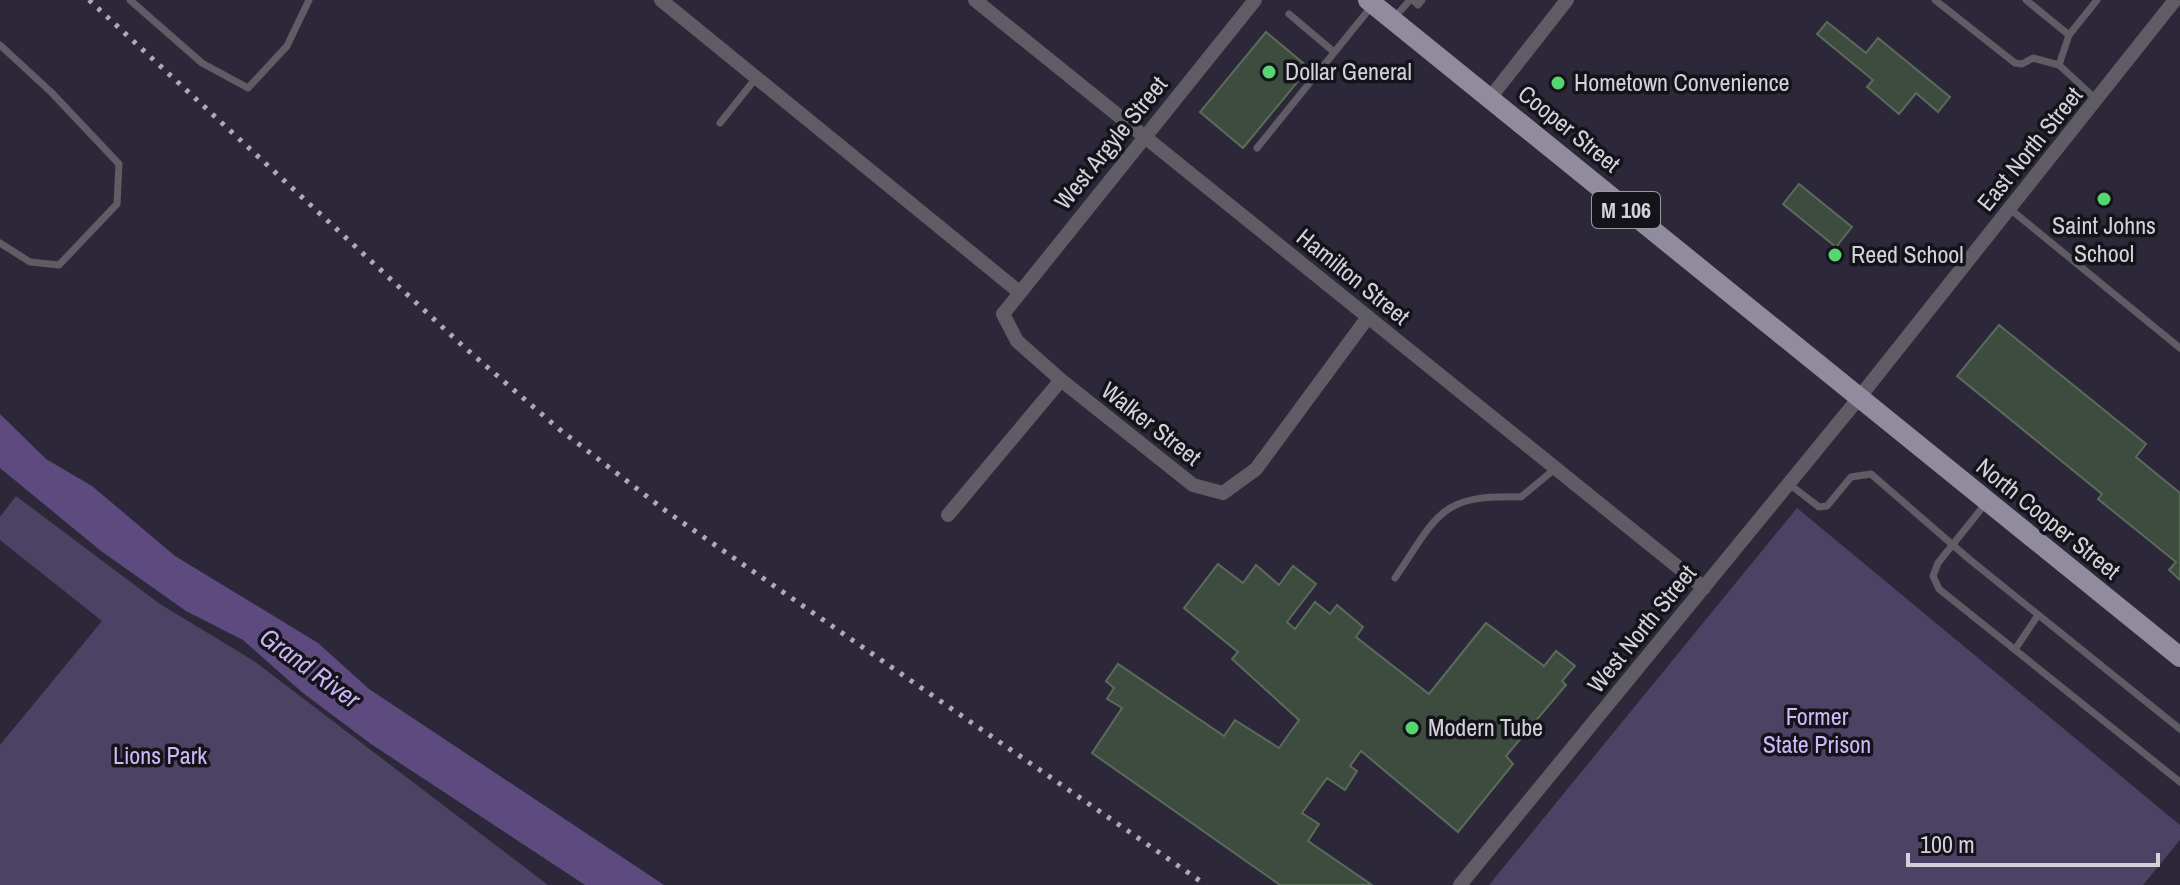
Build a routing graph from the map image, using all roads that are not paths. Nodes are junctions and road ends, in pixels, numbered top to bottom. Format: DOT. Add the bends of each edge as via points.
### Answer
graph roads {
  1 [pos="130,0"];
  2 [pos="309,0"];
  3 [pos="661,0"];
  4 [pos="975,0"];
  5 [pos="1255,0"];
  6 [pos="1411,0"];
  7 [pos="1422,0"];
  8 [pos="1567,0"];
  9 [pos="1935,0"];
  10 [pos="2026,0"];
  11 [pos="2097,0"];
  12 [pos="2175,0"];
  13 [pos="1371,2"];
  14 [pos="1289,14"];
  15 [pos="1393,20"];
  16 [pos="2069,35"];
  17 [pos="0,45"];
  18 [pos="1334,52"];
  19 [pos="2059,65"];
  20 [pos="756,78"];
  21 [pos="1490,98"];
  22 [pos="2097,100"];
  23 [pos="720,123"];
  24 [pos="1145,137"];
  25 [pos="1257,148"];
  26 [pos="2010,209"];
  27 [pos="0,243"];
  28 [pos="1018,291"];
  29 [pos="1003,314"];
  30 [pos="1368,317"];
  31 [pos="2180,348"];
  32 [pos="1061,380"];
  33 [pos="1858,399"];
  34 [pos="1884,421"];
  35 [pos="1556,468"];
  36 [pos="1789,484"];
  37 [pos="1987,503"];
  38 [pos="948,515"];
  39 [pos="1953,544"];
  40 [pos="1395,578"];
  41 [pos="1704,588"];
  42 [pos="2038,615"];
  43 [pos="2016,648"];
  44 [pos="2180,657"];
  45 [pos="2180,729"];
  46 [pos="2180,782"];
  47 [pos="1460,885"];
  1 -- 2 [label="lane" via="202,63 248,88 287,46"];
  3 -- 20 [label="street"];
  4 -- 24 [label="street, Hamilton Street"];
  5 -- 24 [label="street, West Argyle Street"];
  6 -- 7 [label="lane" via="1418,5"];
  6 -- 15 [label="lane"];
  8 -- 21 [label="street"];
  9 -- 19 [label="lane" via="2015,63 2033,58"];
  10 -- 16 [label="lane"];
  11 -- 16 [label="lane"];
  12 -- 22 [label="street, East North Street"];
  13 -- 15 [label="main road, Cooper Street / M 106"];
  13 -- 18 [label="lane"];
  14 -- 18 [label="lane"];
  15 -- 21 [label="main road, Cooper Street / M 106"];
  16 -- 19 [label="lane"];
  17 -- 27 [label="lane" via="119,164 117,204 59,265 30,262"];
  18 -- 25 [label="lane"];
  19 -- 22 [label="lane"];
  20 -- 23 [label="lane"];
  20 -- 28 [label="street"];
  21 -- 33 [label="main road, Cooper Street / M 106"];
  22 -- 26 [label="street, East North Street"];
  24 -- 28 [label="street, West Argyle Street"];
  24 -- 30 [label="street, Hamilton Street"];
  26 -- 31 [label="lane"];
  26 -- 33 [label="street, East North Street"];
  28 -- 29 [label="street, West Argyle Street"];
  29 -- 32 [label="street, Walker Street" via="1017,341"];
  30 -- 32 [label="street, Walker Street" via="1256,469 1223,493 1193,485"];
  30 -- 35 [label="street, Hamilton Street"];
  32 -- 38 [label="street"];
  33 -- 34 [label="main road, Cooper Street / M 106"];
  33 -- 36 [label="street, West North Street"];
  34 -- 37 [label="main road, North Cooper Street / M 106"];
  35 -- 40 [label="lane" via="1521,497 1478,496 1439,513"];
  35 -- 41 [label="street, Hamilton Street"];
  36 -- 39 [label="lane" via="1819,507 1827,506 1851,477 1871,474"];
  36 -- 41 [label="street, West North Street"];
  37 -- 39 [label="lane"];
  37 -- 44 [label="main road, North Cooper Street / M 106"];
  39 -- 42 [label="lane"];
  39 -- 43 [label="lane" via="1933,576 1939,589"];
  41 -- 47 [label="street, West North Street"];
  42 -- 43 [label="lane"];
  42 -- 45 [label="lane"];
  43 -- 46 [label="lane"];
}
